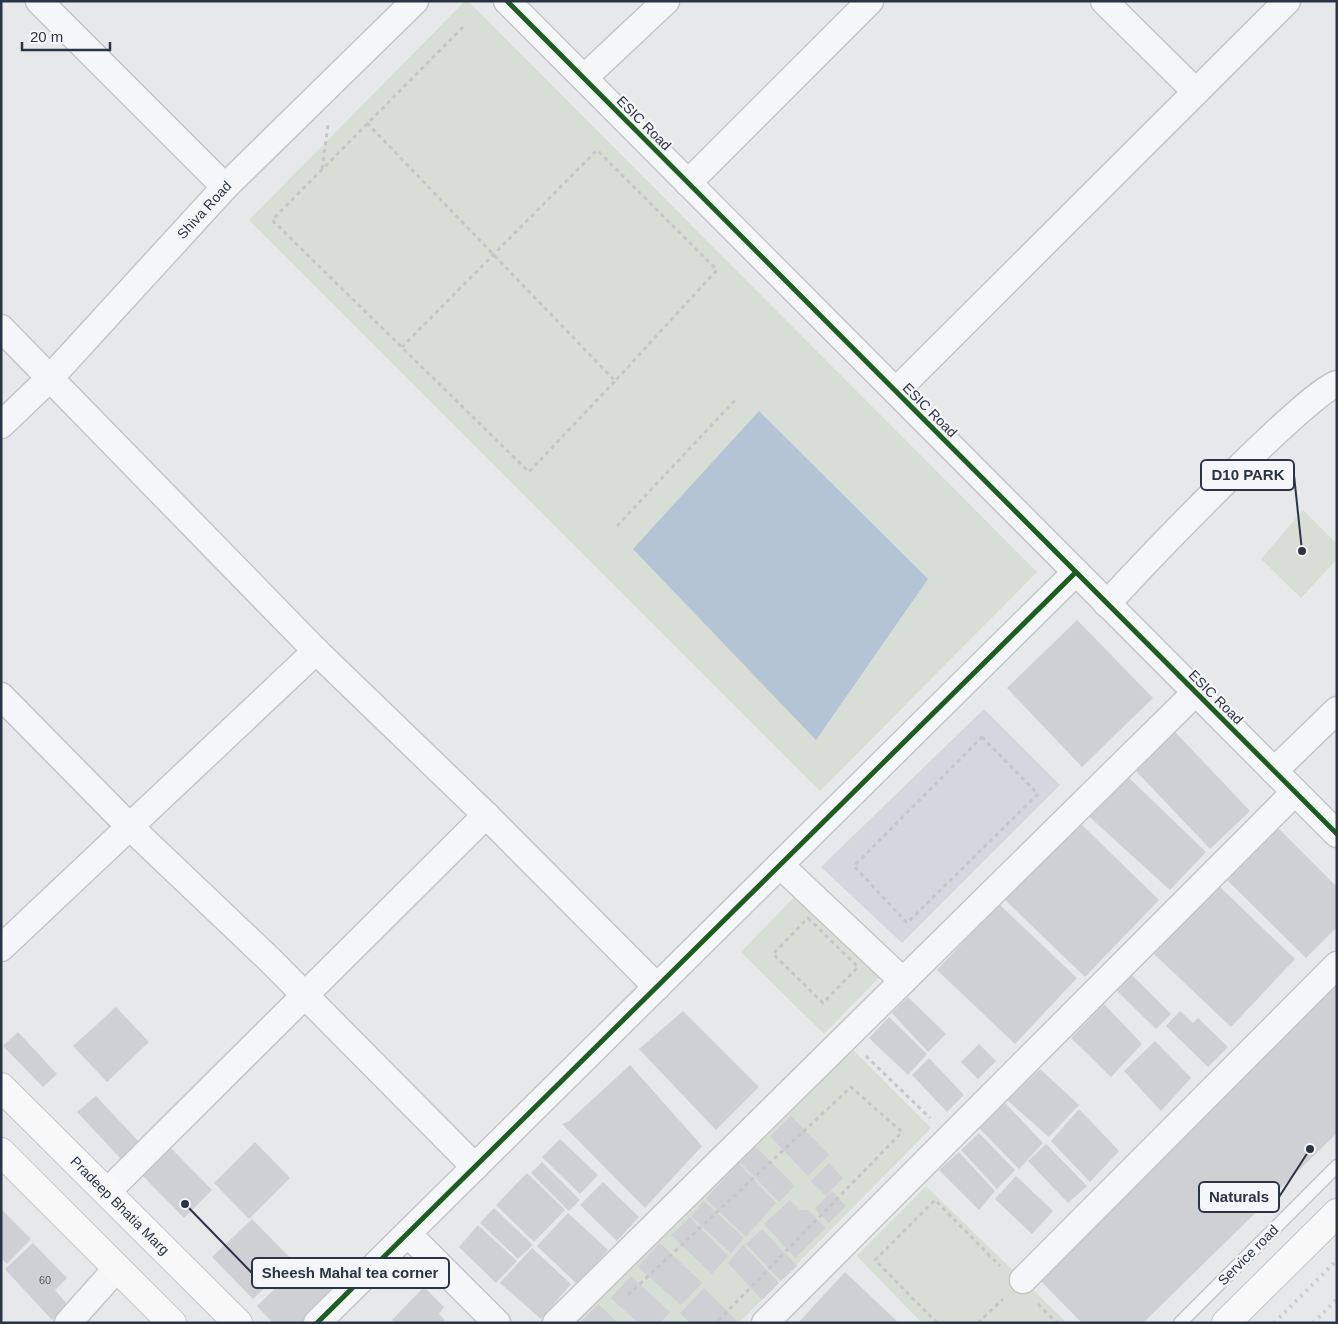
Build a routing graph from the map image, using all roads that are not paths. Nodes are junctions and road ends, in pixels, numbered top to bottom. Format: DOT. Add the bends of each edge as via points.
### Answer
graph roads {
  1 [pos="39,1"];
  2 [pos="415,1"];
  3 [pos="507,1"];
  4 [pos="666,1"];
  5 [pos="870,1"];
  6 [pos="1104,1"];
  7 [pos="1287,1"];
  8 [pos="584,78"];
  9 [pos="1196,92"];
  10 [pos="688,182"];
  11 [pos="225,187"];
  12 [pos="1,328"];
  13 [pos="51,377"];
  14 [pos="1337,384"];
  15 [pos="896,391"];
  16 [pos="1,424"];
  17 [pos="1076,572"];
  18 [pos="1107,604"];
  19 [pos="316,651"];
  20 [pos="1196,692"];
  21 [pos="1,696"];
  22 [pos="1337,710"];
  23 [pos="1274,771"];
  24 [pos="1295,792"];
  25 [pos="486,815"];
  26 [pos="129,826"];
  27 [pos="1337,834"];
  28 [pos="780,865"];
  29 [pos="1,948"];
  30 [pos="1337,965"];
  31 [pos="902,981"];
  32 [pos="657,987"];
  33 [pos="304,996"];
  34 [pos="1,1087"];
  35 [pos="2,1155"];
  36 [pos="1337,1166"];
  37 [pos="475,1167"];
  38 [pos="107,1192"];
  39 [pos="1337,1213"];
  40 [pos="408,1234"];
  41 [pos="117,1268"];
  42 [pos="1013,1274"];
  43 [pos="68,1323"];
  44 [pos="172,1323"];
  45 [pos="238,1323"];
  46 [pos="317,1323"];
  47 [pos="497,1323"];
  48 [pos="556,1323"];
  49 [pos="765,1323"];
  50 [pos="1180,1323"];
  51 [pos="1226,1323"];
  1 -- 11 [label="street"];
  2 -- 11 [label="street, Shiva Road"];
  3 -- 8 [label="street, ESIC Road"];
  4 -- 8 [label="street"];
  5 -- 10 [label="street"];
  6 -- 9 [label="street"];
  7 -- 9 [label="street"];
  8 -- 10 [label="street, ESIC Road"];
  9 -- 15 [label="street"];
  10 -- 15 [label="street, ESIC Road"];
  11 -- 13 [label="street, Shiva Road"];
  12 -- 13 [label="street"];
  13 -- 16 [label="street, Shiva Road"];
  13 -- 19 [label="street"];
  14 -- 18 [label="street" via="1320,392 1272,436"];
  15 -- 17 [label="street, ESIC Road"];
  17 -- 18 [label="street, ESIC Road"];
  17 -- 28 [label="street"];
  18 -- 20 [label="street, ESIC Road"];
  19 -- 25 [label="street"];
  19 -- 26 [label="street"];
  20 -- 23 [label="street, ESIC Road"];
  20 -- 31 [label="street"];
  21 -- 26 [label="street"];
  22 -- 23 [label="street"];
  23 -- 24 [label="street, ESIC Road"];
  24 -- 27 [label="street, ESIC Road"];
  24 -- 49 [label="street"];
  25 -- 32 [label="street"];
  25 -- 33 [label="street"];
  26 -- 29 [label="street"];
  26 -- 33 [label="street"];
  28 -- 31 [label="street"];
  28 -- 32 [label="street"];
  30 -- 42 [label="street"];
  31 -- 48 [label="street"];
  32 -- 37 [label="street"];
  33 -- 37 [label="street"];
  33 -- 38 [label="street"];
  34 -- 38 [label="street, Pradeep Bhatia Marg"];
  35 -- 41 [label="street"];
  36 -- 50 [label="lane, Service road"];
  37 -- 40 [label="street"];
  38 -- 45 [label="street, Pradeep Bhatia Marg"];
  39 -- 51 [label="street"];
  40 -- 46 [label="street"];
  40 -- 47 [label="street"];
  41 -- 43 [label="street"];
  41 -- 44 [label="street"];
}
